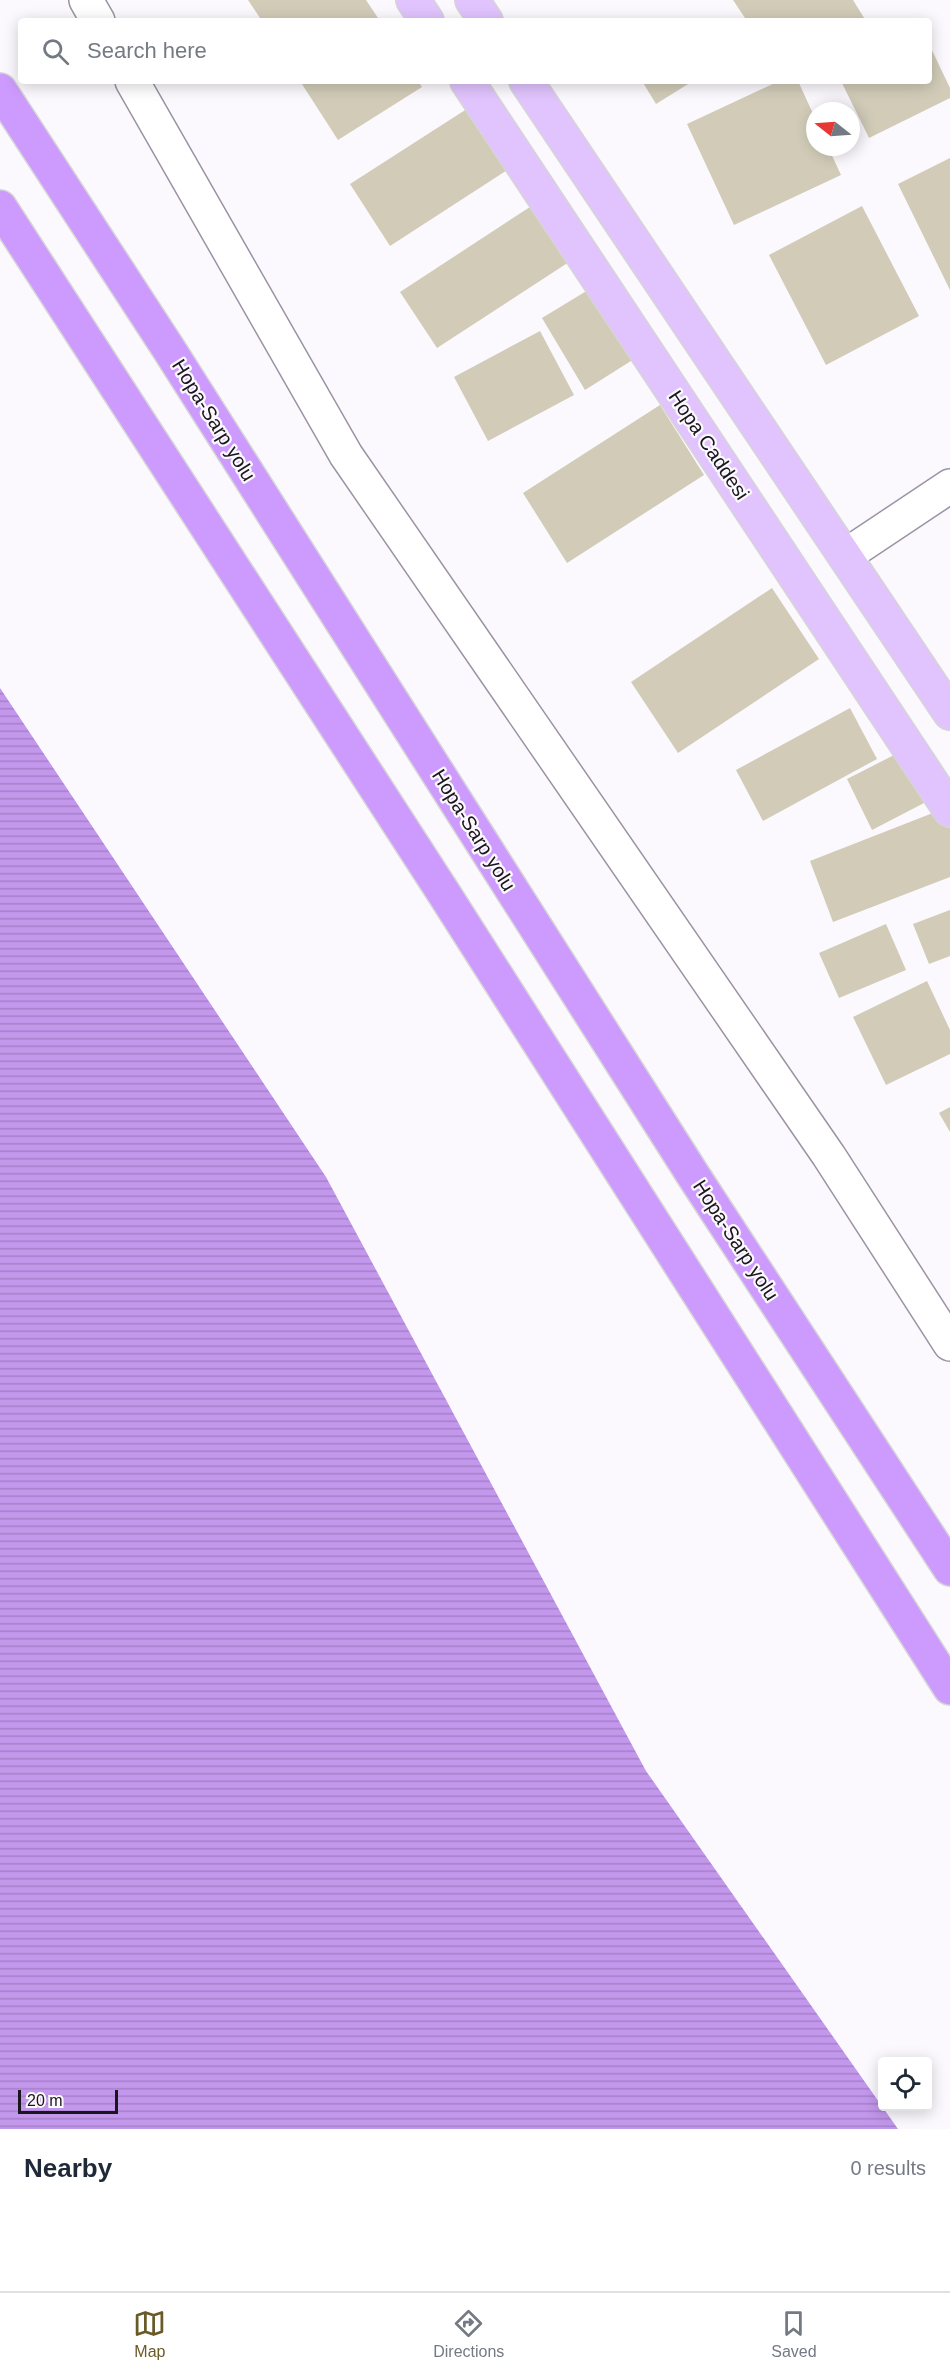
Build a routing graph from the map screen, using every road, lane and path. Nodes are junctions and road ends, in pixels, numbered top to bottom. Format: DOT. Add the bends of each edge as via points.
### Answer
graph roads {
  1 [pos="86,0"];
  2 [pos="413,0"];
  3 [pos="472,0"];
  4 [pos="96,18"];
  5 [pos="425,18"];
  6 [pos="484,18"];
  7 [pos="134,84"];
  8 [pos="469,84"];
  9 [pos="528,84"];
  10 [pos="0,90"];
  11 [pos="0,207"];
  12 [pos="950,486"];
  13 [pos="845,556"];
  14 [pos="950,713"];
  15 [pos="950,810"];
  16 [pos="950,1344"];
  17 [pos="950,1569"];
  18 [pos="950,1688"];
  1 -- 4 [label="street"];
  2 -- 5 [label="main road"];
  3 -- 6 [label="main road"];
  7 -- 16 [label="street" via="346,455 830,1156"];
  8 -- 15 [label="main road, Hopa Caddesi"];
  9 -- 13 [label="main road"];
  10 -- 17 [label="highway, Hopa-Sarp yolu" via="693,1175"];
  11 -- 18 [label="highway" via="450,902"];
  12 -- 13 [label="street"];
  13 -- 14 [label="main road"];
}
